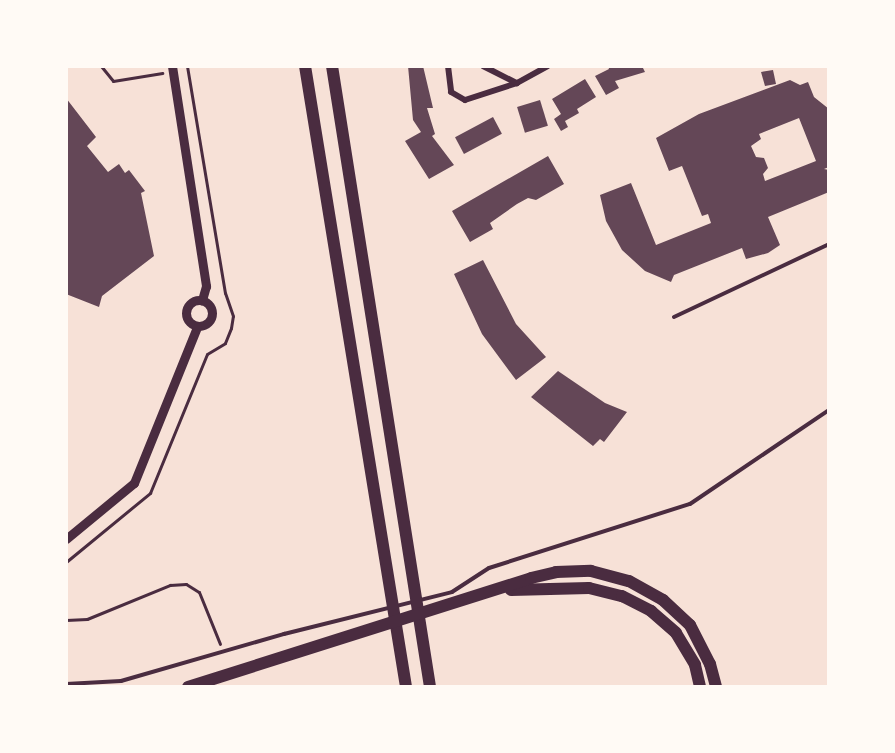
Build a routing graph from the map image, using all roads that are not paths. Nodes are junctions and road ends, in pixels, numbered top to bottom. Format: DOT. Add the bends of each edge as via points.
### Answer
graph roads {
  1 [pos="305,66"];
  2 [pos="332,66"];
  3 [pos="448,66"];
  4 [pos="483,66"];
  5 [pos="548,66"];
  6 [pos="172,69"];
  7 [pos="518,83"];
  8 [pos="829,244"];
  9 [pos="202,300"];
  10 [pos="674,317"];
  11 [pos="197,327"];
  12 [pos="829,410"];
  13 [pos="66,539"];
  14 [pos="498,591"];
  15 [pos="424,649"];
  16 [pos="66,684"];
  17 [pos="188,687"];
  18 [pos="406,687"];
  19 [pos="430,687"];
  20 [pos="438,687"];
  21 [pos="700,687"];
  22 [pos="716,687"];
  1 -- 18 [label="highway"];
  2 -- 15 [label="highway"];
  3 -- 7 [label="street" via="452,92 465,100"];
  4 -- 7 [label="street"];
  5 -- 7 [label="street"];
  6 -- 9 [label="street" via="206,285"];
  8 -- 10 [label="lane"];
  9 -- 11 [label="street" via="211,307 212,316 208,324"];
  9 -- 11 [label="street" via="186,308 188,321"];
  11 -- 13 [label="street" via="134,483"];
  12 -- 16 [label="lane" via="690,504 489,568 452,591 122,681"];
  14 -- 17 [label="highway"];
  14 -- 21 [label="highway" via="589,588 622,596 651,611 676,633 695,665"];
  14 -- 22 [label="highway" via="556,572 591,572 629,581 663,600 690,625 710,664"];
  15 -- 19 [label="highway"];
  15 -- 20 [label="highway"];
}
